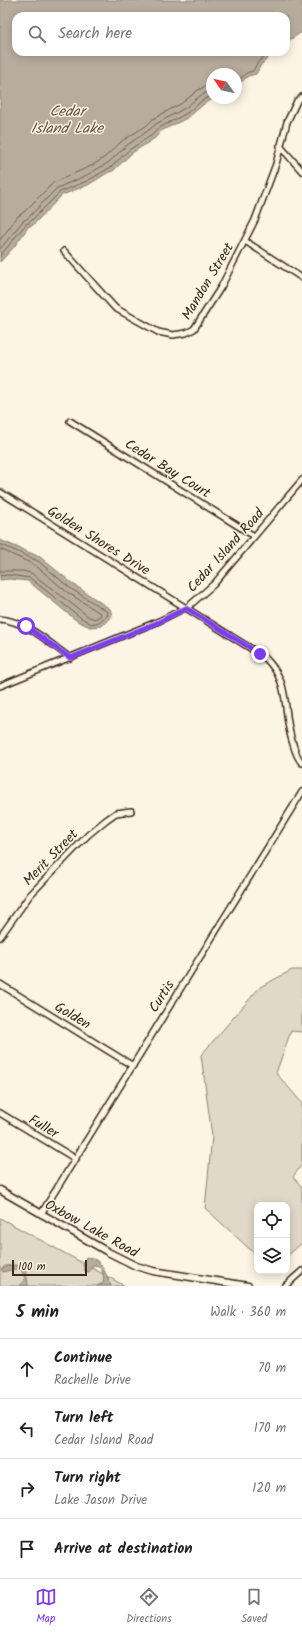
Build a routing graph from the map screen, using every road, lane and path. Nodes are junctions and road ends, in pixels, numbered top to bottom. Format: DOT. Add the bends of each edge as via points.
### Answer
graph roads {
  1 [pos="302,97"];
  2 [pos="280,146"];
  3 [pos="302,171"];
  4 [pos="245,242"];
  5 [pos="64,251"];
  6 [pos="302,278"];
  7 [pos="70,422"];
  8 [pos="302,480"];
  9 [pos="0,492"];
  10 [pos="254,536"];
  11 [pos="186,608"];
  12 [pos="0,619"];
  13 [pos="70,658"];
  14 [pos="0,686"];
  15 [pos="302,763"];
  16 [pos="302,792"];
  17 [pos="131,810"];
  18 [pos="0,937"];
  19 [pos="0,984"];
  20 [pos="133,1066"];
  21 [pos="0,1113"];
  22 [pos="76,1159"];
  23 [pos="0,1190"];
  24 [pos="42,1214"];
  25 [pos="302,1271"];
  26 [pos="248,1286"];
  27 [pos="286,1286"];
  1 -- 2 [label="street, Mandon Street" via="297,101 287,122"];
  2 -- 3 [label="street"];
  2 -- 4 [label="street, Mandon Street" via="274,171"];
  4 -- 5 [label="street, Mandon Street" via="221,287 194,329 173,335 158,332 115,308"];
  4 -- 6 [label="street"];
  7 -- 10 [label="street, Cedar Bay Court"];
  8 -- 10 [label="street, Cedar Island Road"];
  9 -- 11 [label="street, Golden Shores Drive"];
  10 -- 11 [label="street, Cedar Island Road" via="206,592"];
  11 -- 13 [label="street, Cedar Island Road" via="159,622"];
  11 -- 15 [label="street, Golden Shores Drive" via="253,649 272,664 279,674 284,691 288,731 298,759"];
  12 -- 13 [label="street" via="26,626"];
  13 -- 14 [label="street, Cedar Island Road"];
  16 -- 20 [label="street, Curtis"];
  17 -- 18 [label="street, Merit Street" via="116,813 88,835 30,895"];
  19 -- 20 [label="street, Golden"];
  20 -- 22 [label="street, Curtis"];
  21 -- 22 [label="street, Fuller"];
  22 -- 24 [label="street, Curtis"];
  23 -- 24 [label="street, Oxbow Lake Road"];
  24 -- 26 [label="street, Oxbow Lake Road" via="136,1266"];
  25 -- 27 [label="street"];
}
